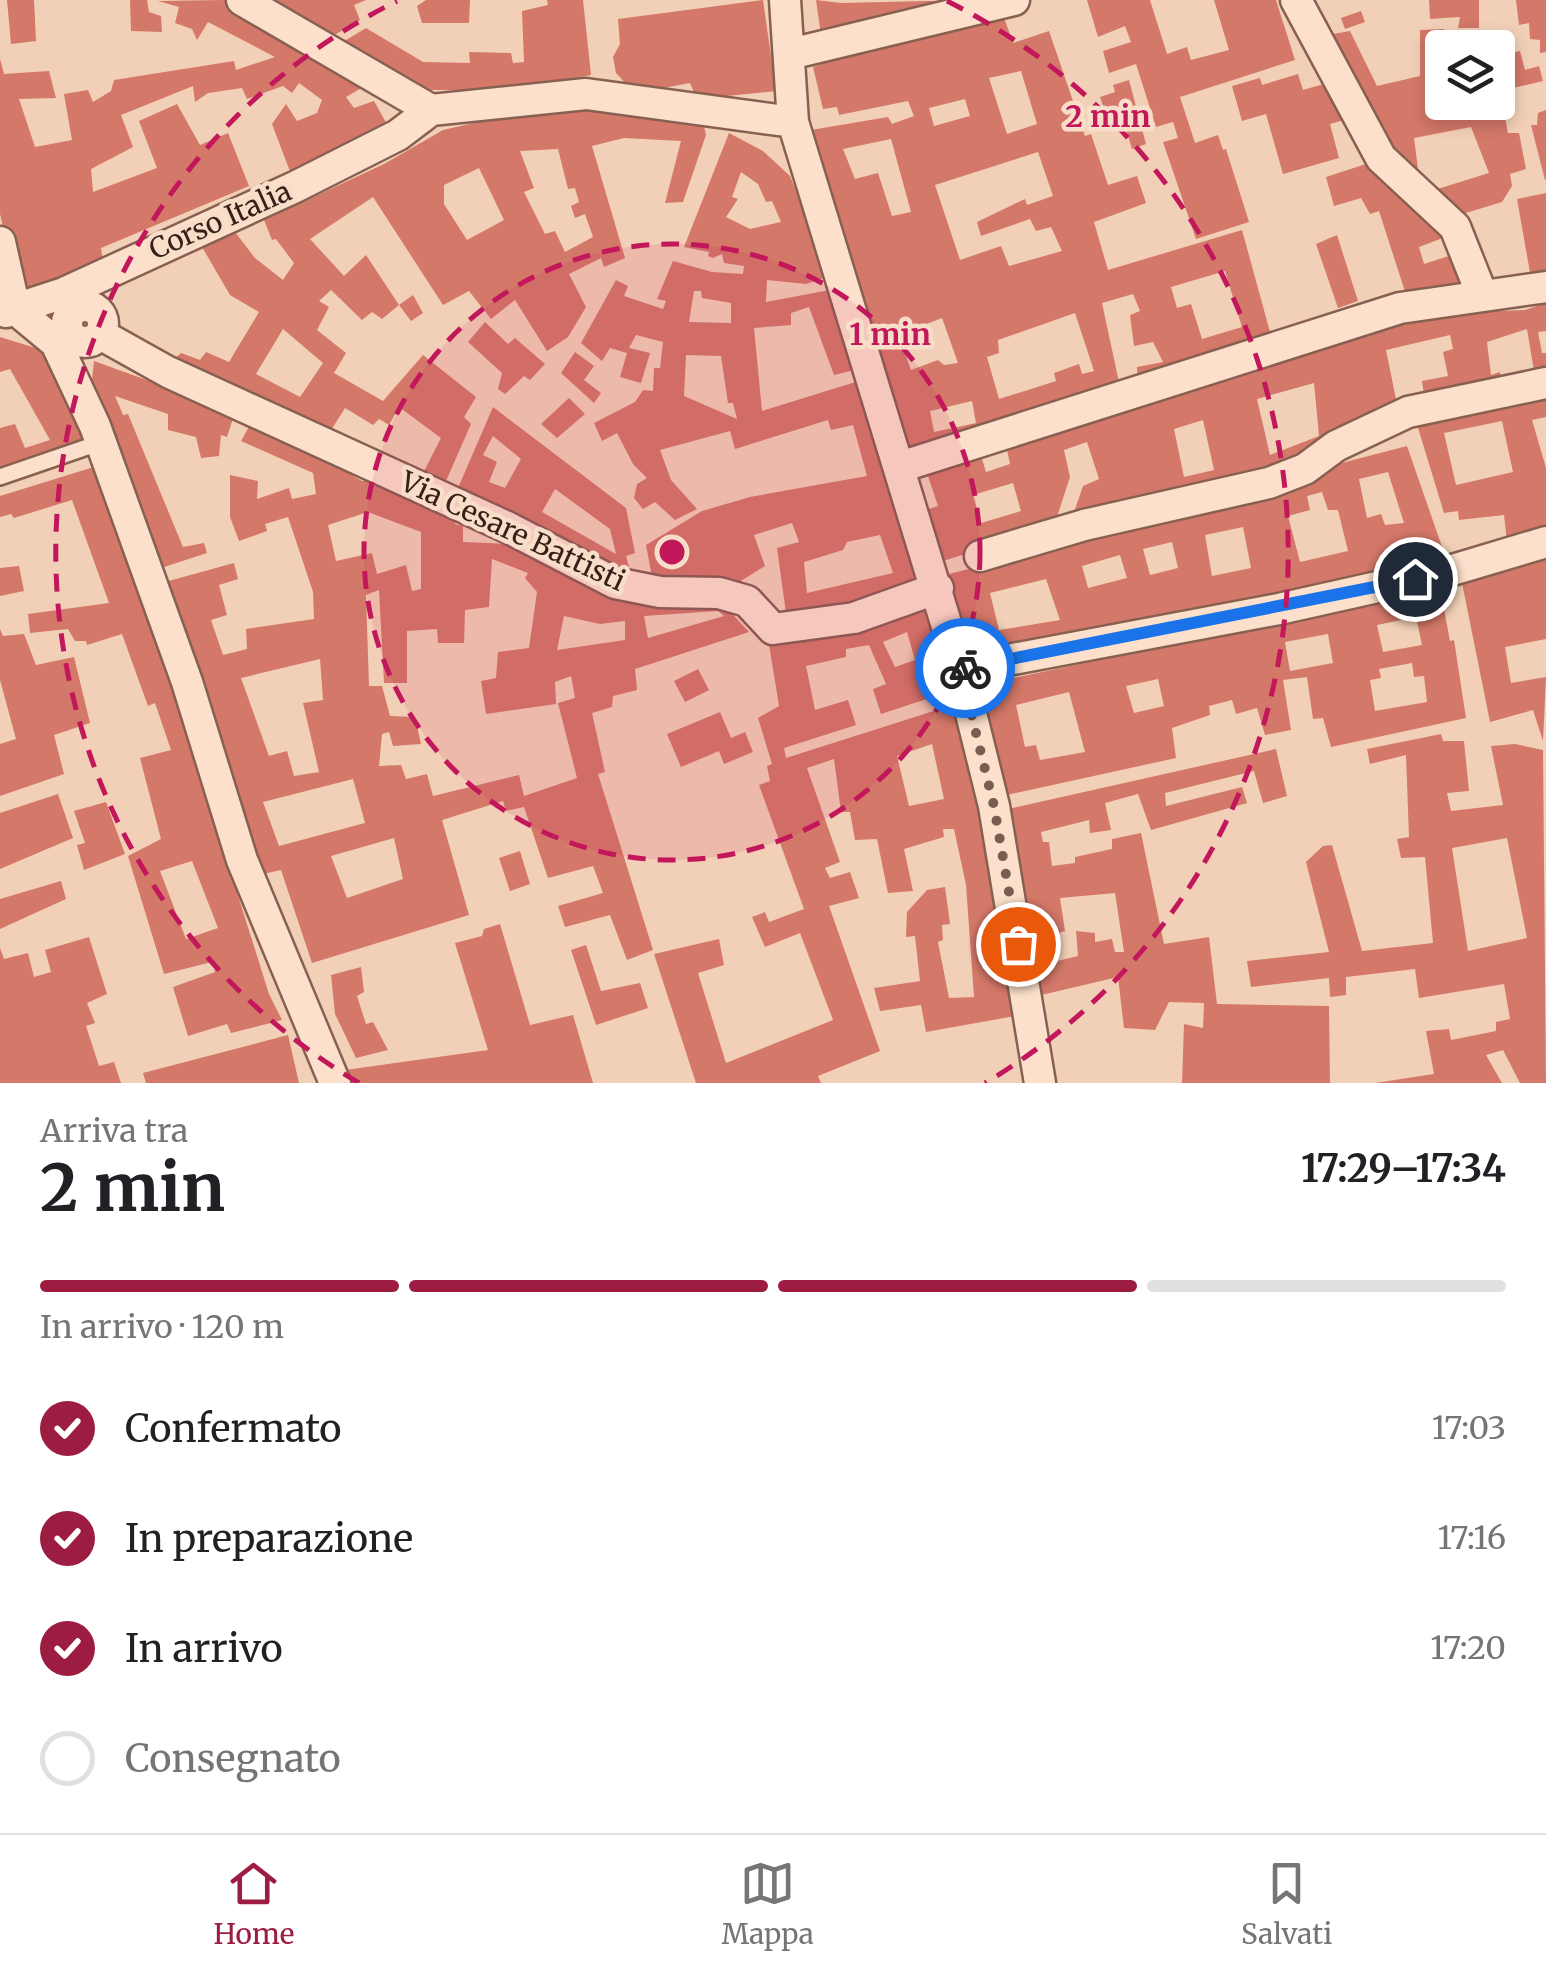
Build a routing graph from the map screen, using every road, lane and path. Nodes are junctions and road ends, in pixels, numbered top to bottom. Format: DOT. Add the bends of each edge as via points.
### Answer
graph roads {
  1 [pos="242,0"];
  2 [pos="786,0"];
  3 [pos="1014,0"];
  4 [pos="1296,0"];
  5 [pos="790,54"];
  6 [pos="430,110"];
  7 [pos="792,122"];
  8 [pos="0,242"];
  9 [pos="1546,288"];
  10 [pos="1482,295"];
  11 [pos="70,300"];
  12 [pos="8,312"];
  13 [pos="90,338"];
  14 [pos="73,376"];
  15 [pos="1546,383"];
  16 [pos="99,443"];
  17 [pos="900,467"];
  18 [pos="0,477"];
  19 [pos="1546,542"];
  20 [pos="980,556"];
  21 [pos="938,588"];
  22 [pos="960,668"];
  23 [pos="335,1083"];
  24 [pos="1040,1083"];
  1 -- 6 [label="street"];
  2 -- 5 [label="street"];
  3 -- 5 [label="street"];
  4 -- 10 [label="street" via="1381,158 1456,227"];
  5 -- 7 [label="street"];
  6 -- 7 [label="street" via="586,94"];
  6 -- 11 [label="street, Corso Italia" via="398,135"];
  7 -- 17 [label="street"];
  8 -- 12 [label="street"];
  9 -- 10 [label="street"];
  10 -- 17 [label="street" via="1400,308"];
  11 -- 12 [label="street, Corso Italia"];
  11 -- 13 [label="street" via="97,310 103,321"];
  12 -- 14 [label="street" via="56,343"];
  13 -- 14 [label="street"];
  13 -- 21 [label="street, Via Cesare Battisti" via="507,527 615,583 748,601 773,629 854,618"];
  14 -- 16 [label="street"];
  15 -- 20 [label="street" via="1408,412 1269,483"];
  16 -- 18 [label="lane"];
  16 -- 23 [label="street" via="242,860"];
  17 -- 21 [label="street"];
  19 -- 22 [label="street" via="1279,609"];
  21 -- 22 [label="street"];
  22 -- 24 [label="street" via="994,806"];
}
